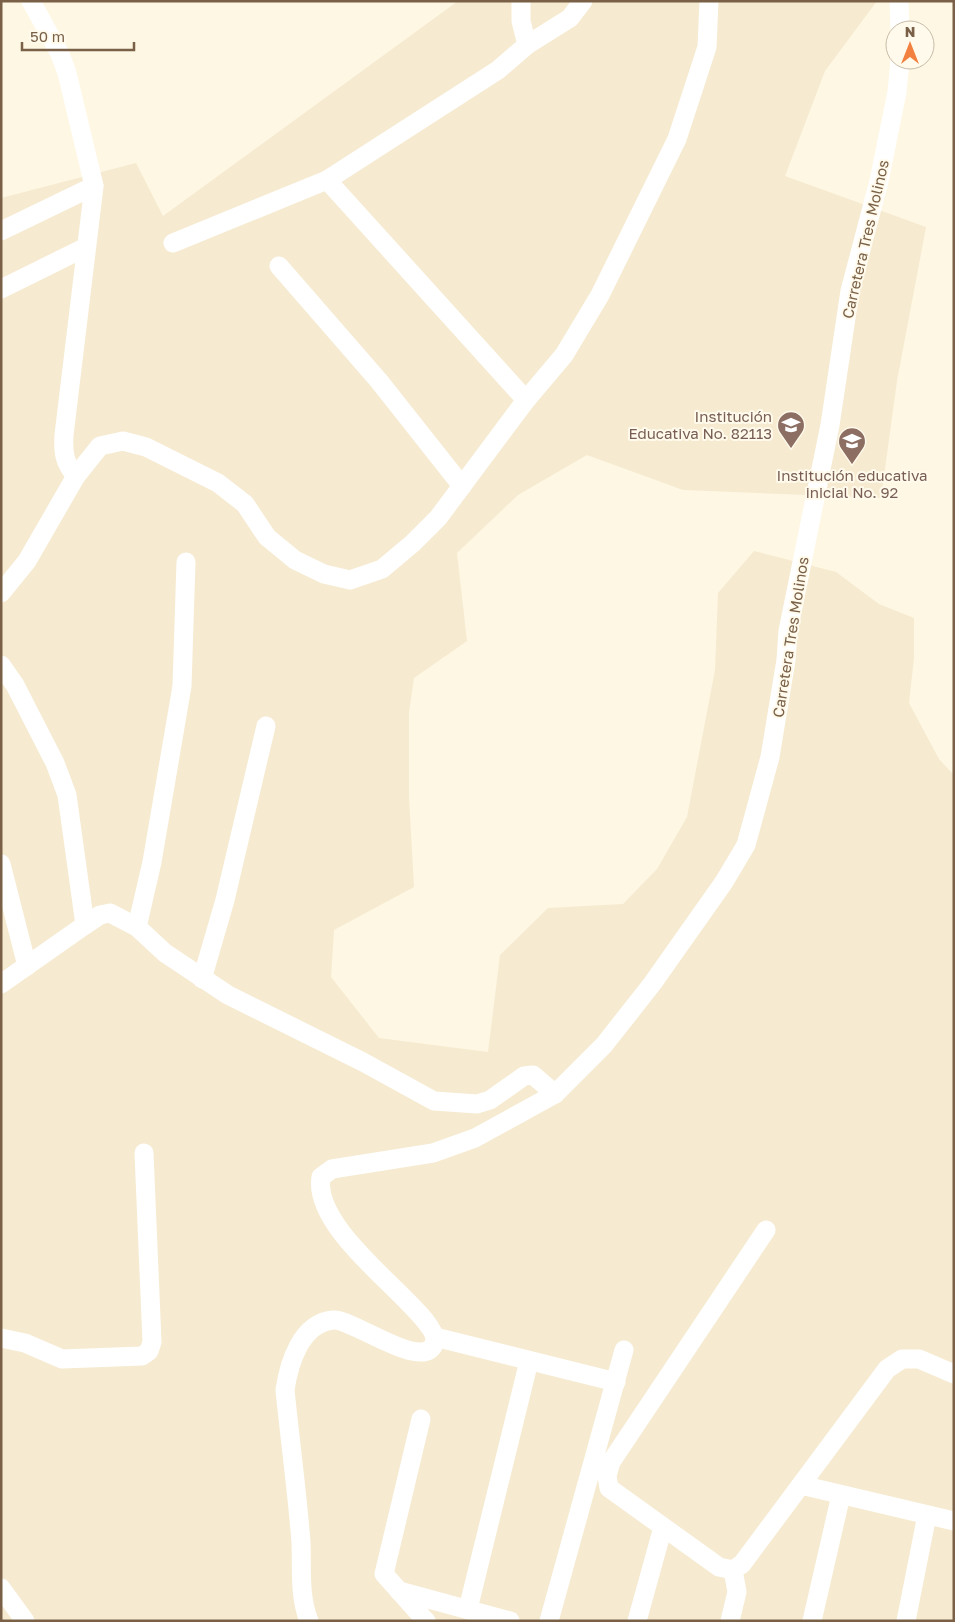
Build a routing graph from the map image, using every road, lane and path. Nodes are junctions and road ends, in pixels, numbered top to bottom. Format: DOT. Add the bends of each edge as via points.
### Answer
graph roads {
  1 [pos="31,1"];
  2 [pos="521,1"];
  3 [pos="584,1"];
  4 [pos="710,1"];
  5 [pos="899,1"];
  6 [pos="900,20"];
  7 [pos="527,45"];
  8 [pos="899,70"];
  9 [pos="327,180"];
  10 [pos="94,186"];
  11 [pos="1,231"];
  12 [pos="173,243"];
  13 [pos="86,247"];
  14 [pos="279,266"];
  15 [pos="1,289"];
  16 [pos="526,400"];
  17 [pos="76,476"];
  18 [pos="462,486"];
  19 [pos="186,562"];
  20 [pos="1,593"];
  21 [pos="1,665"];
  22 [pos="266,726"];
  23 [pos="1,864"];
  24 [pos="85,925"];
  25 [pos="137,928"];
  26 [pos="27,966"];
  27 [pos="202,978"];
  28 [pos="1,984"];
  29 [pos="555,1094"];
  30 [pos="144,1153"];
  31 [pos="766,1230"];
  32 [pos="435,1337"];
  33 [pos="1,1338"];
  34 [pos="624,1350"];
  35 [pos="529,1360"];
  36 [pos="954,1374"];
  37 [pos="616,1382"];
  38 [pos="421,1419"];
  39 [pos="801,1485"];
  40 [pos="841,1494"];
  41 [pos="927,1515"];
  42 [pos="954,1522"];
  43 [pos="663,1527"];
  44 [pos="733,1570"];
  45 [pos="1,1588"];
  46 [pos="399,1591"];
  47 [pos="468,1609"];
  48 [pos="25,1621"];
  49 [pos="309,1621"];
  50 [pos="426,1621"];
  51 [pos="510,1621"];
  52 [pos="549,1621"];
  53 [pos="637,1621"];
  54 [pos="730,1621"];
  55 [pos="812,1621"];
  56 [pos="906,1621"];
  1 -- 10 [label="street" via="60,54 67,74"];
  2 -- 7 [label="street" via="521,21"];
  3 -- 7 [label="street" via="570,18"];
  4 -- 16 [label="street" via="707,47 673,147 600,295 564,355"];
  5 -- 6 [label="street"];
  7 -- 9 [label="street" via="498,70"];
  8 -- 29 [label="street, Carretera Tres Molinos" via="879,181 850,291 829,434 788,631 770,757 751,831 724,882 681,945 604,1044"];
  9 -- 12 [label="street"];
  9 -- 16 [label="street"];
  10 -- 11 [label="street"];
  10 -- 13 [label="street"];
  13 -- 15 [label="street"];
  13 -- 17 [label="street" via="64,451 68,466"];
  14 -- 18 [label="street" via="379,381"];
  16 -- 18 [label="street"];
  17 -- 18 [label="street" via="100,446 123,441 146,447 218,483 245,504 267,537 295,560 324,574 350,580 382,569 414,544"];
  17 -- 20 [label="street" via="27,561"];
  19 -- 25 [label="street" via="182,686 152,862"];
  21 -- 24 [label="street" via="15,685 51,755 68,796"];
  22 -- 27 [label="street" via="225,900"];
  23 -- 26 [label="street"];
  24 -- 25 [label="street" via="100,915 110,913"];
  24 -- 26 [label="street"];
  25 -- 27 [label="street" via="165,953"];
  26 -- 28 [label="street"];
  27 -- 29 [label="street" via="228,995 434,1100 477,1104 490,1100 524,1076 533,1075"];
  29 -- 32 [label="street, Carretera Tres Molinos" via="475,1138 441,1150 332,1168 321,1177 319,1189 325,1208 346,1241 418,1312 433,1329"];
  30 -- 33 [label="street" via="152,1332 149,1351 142,1356 62,1359 25,1343"];
  31 -- 43 [label="street" via="611,1462 606,1476 608,1488"];
  32 -- 35 [label="street"];
  32 -- 49 [label="street" via="434,1344 421,1353 335,1320 318,1324 304,1336 288,1367 285,1390 302,1589"];
  34 -- 37 [label="street"];
  35 -- 37 [label="street"];
  35 -- 47 [label="street"];
  36 -- 39 [label="street" via="919,1359 902,1359 887,1369"];
  37 -- 52 [label="street"];
  38 -- 46 [label="street" via="384,1574"];
  39 -- 40 [label="street"];
  39 -- 44 [label="street" via="742,1564"];
  40 -- 41 [label="street"];
  40 -- 55 [label="street"];
  41 -- 42 [label="street"];
  41 -- 56 [label="street"];
  43 -- 44 [label="street" via="719,1567"];
  43 -- 53 [label="street"];
  44 -- 54 [label="street" via="737,1592"];
  45 -- 48 [label="street"];
  46 -- 47 [label="street"];
  46 -- 50 [label="street"];
  47 -- 51 [label="street"];
}
